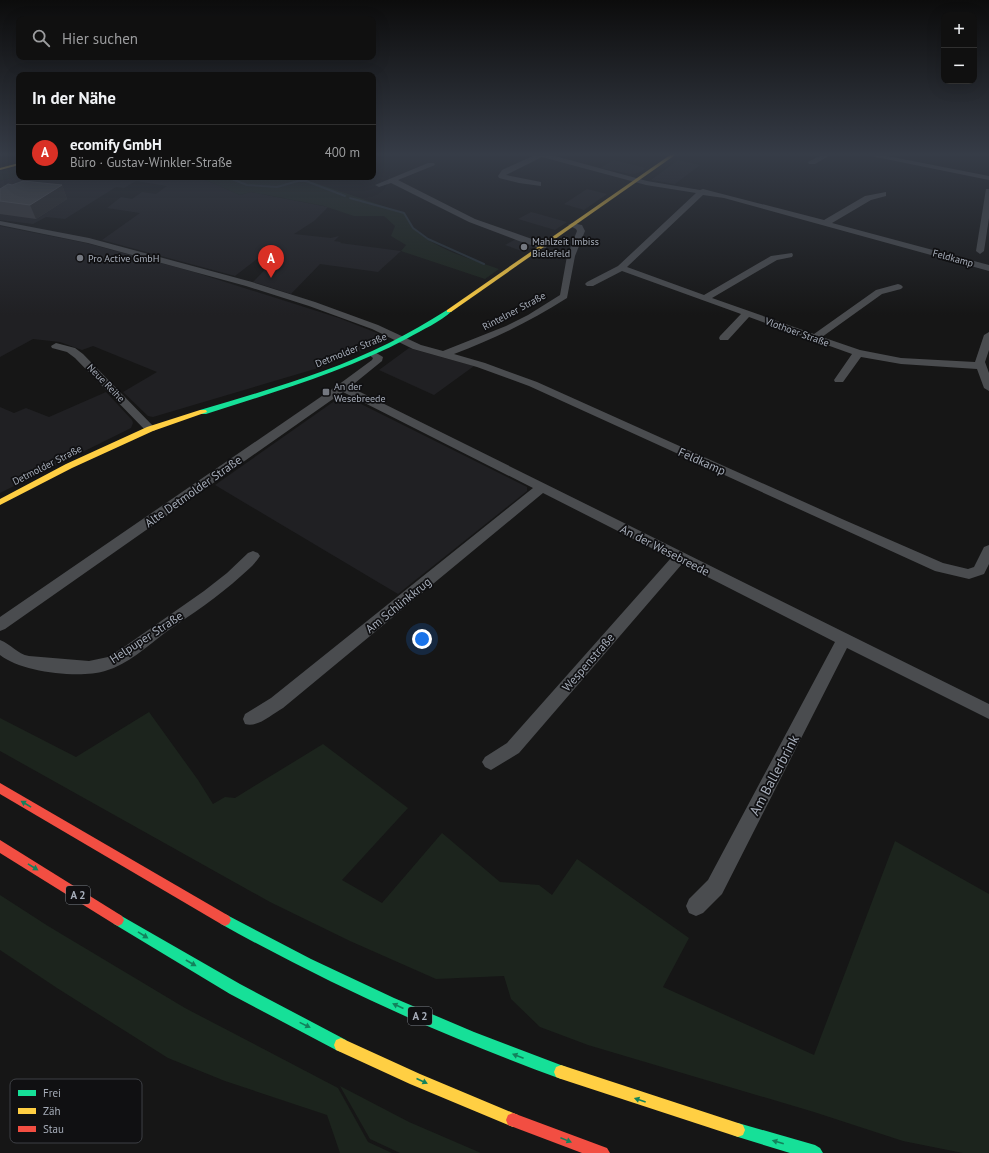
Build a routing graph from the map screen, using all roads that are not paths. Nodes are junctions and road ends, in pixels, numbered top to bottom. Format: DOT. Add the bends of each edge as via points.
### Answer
graph roads {
  1 [pos="448,207"];
  2 [pos="598,207"];
  3 [pos="686,207"];
  4 [pos="766,207"];
  5 [pos="853,207"];
  6 [pos="987,207"];
  7 [pos="0,223"];
  8 [pos="825,223"];
  9 [pos="572,225"];
  10 [pos="543,246"];
  11 [pos="983,247"];
  12 [pos="789,255"];
  13 [pos="621,268"];
  14 [pos="989,268"];
  15 [pos="590,284"];
  16 [pos="898,288"];
  17 [pos="705,298"];
  18 [pos="748,314"];
  19 [pos="989,335"];
  20 [pos="724,338"];
  21 [pos="814,338"];
  22 [pos="402,340"];
  23 [pos="56,346"];
  24 [pos="858,353"];
  25 [pos="373,354"];
  26 [pos="445,354"];
  27 [pos="980,366"];
  28 [pos="839,380"];
  29 [pos="342,387"];
  30 [pos="989,388"];
  31 [pos="150,429"];
  32 [pos="542,488"];
  33 [pos="0,502"];
  34 [pos="989,550"];
  35 [pos="253,556"];
  36 [pos="680,557"];
  37 [pos="0,625"];
  38 [pos="844,639"];
  39 [pos="0,646"];
  40 [pos="989,712"];
  41 [pos="252,718"];
  42 [pos="491,762"];
  43 [pos="0,788"];
  44 [pos="0,846"];
  45 [pos="696,906"];
  46 [pos="602,1153"];
  47 [pos="815,1153"];
  1 -- 10 [label="street" via="477,222"];
  2 -- 9 [label="main road, Detmolder Straße"];
  3 -- 13 [label="street"];
  4 -- 8 [label="street, Feldkamp"];
  5 -- 8 [label="street"];
  6 -- 11 [label="street"];
  7 -- 22 [label="street, Feldkamp" via="77,238 215,274 375,327"];
  8 -- 14 [label="street, Feldkamp"];
  9 -- 10 [label="main road, Detmolder Straße"];
  9 -- 26 [label="street, Rintelner Straße" via="579,227 581,231 571,256 564,296 509,328"];
  10 -- 22 [label="main road, Detmolder Straße" via="436,320"];
  12 -- 17 [label="street" via="774,258"];
  13 -- 15 [label="street"];
  13 -- 17 [label="street, Vlothoer Straße"];
  16 -- 21 [label="street" via="879,292"];
  17 -- 18 [label="street, Vlothoer Straße"];
  18 -- 20 [label="street"];
  18 -- 21 [label="street, Vlothoer Straße"];
  19 -- 27 [label="street"];
  21 -- 24 [label="street, Vlothoer Straße"];
  22 -- 25 [label="main road, Detmolder Straße"];
  22 -- 26 [label="street, Feldkamp" via="417,347"];
  23 -- 31 [label="street, Neue Reihe" via="71,350 79,356"];
  24 -- 27 [label="street, Vlothoer Straße" via="888,360"];
  24 -- 28 [label="street"];
  25 -- 29 [label="street, Alte Detmolder Straße" via="378,357 376,361"];
  25 -- 31 [label="main road, Detmolder Straße" via="306,380"];
  26 -- 34 [label="street, Feldkamp" via="533,384 940,567 969,574 979,570"];
  27 -- 30 [label="street"];
  29 -- 32 [label="street, An der Wesebreede"];
  29 -- 37 [label="street, Alte Detmolder Straße"];
  31 -- 33 [label="main road, Detmolder Straße" via="69,466"];
  32 -- 36 [label="street, An der Wesebreede"];
  32 -- 41 [label="street, Am Schlinkkrug" via="277,704"];
  35 -- 39 [label="street, Helpuper Straße" via="243,567 191,608 113,662 95,667 75,667 24,661"];
  36 -- 38 [label="street, An der Wesebreede"];
  36 -- 42 [label="street, Wespenstraße" via="513,748"];
  38 -- 40 [label="street, An der Wesebreede"];
  38 -- 45 [label="street, Am Ballerbrink" via="715,887"];
  47 -- 43 [label="main road, A 2, one-way" via="601,1087 398,1007 307,964 226,921"];
  44 -- 46 [label="main road, A 2, one-way" via="157,944 279,1013 461,1099"];
}
